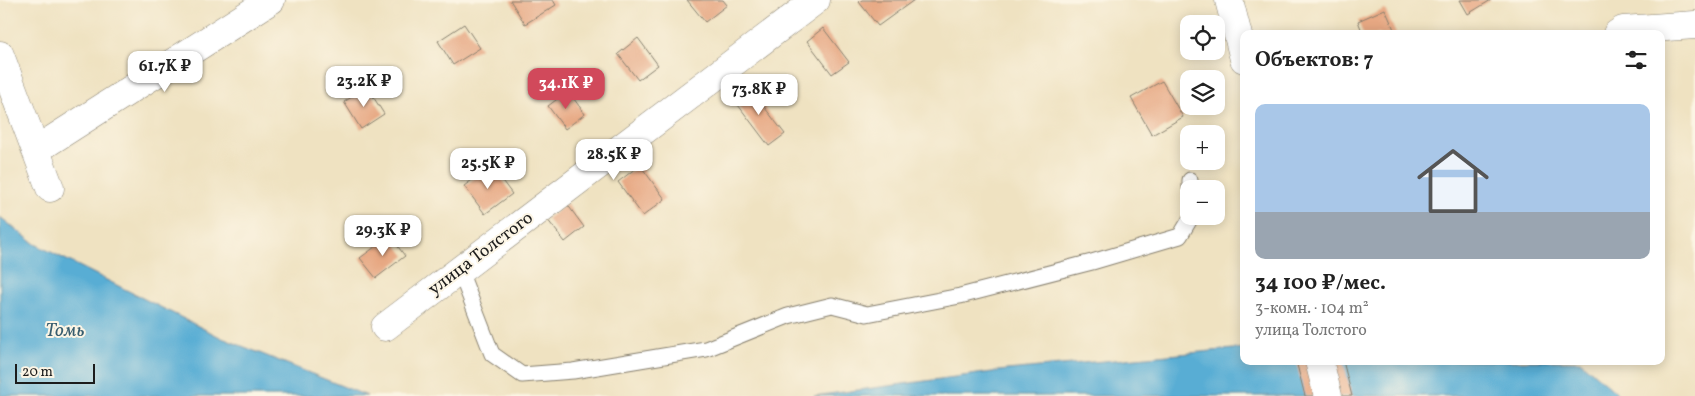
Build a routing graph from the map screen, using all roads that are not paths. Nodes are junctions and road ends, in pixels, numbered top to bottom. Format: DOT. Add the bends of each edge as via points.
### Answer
graph roads {
  1 [pos="271,0"];
  2 [pos="816,0"];
  3 [pos="1229,0"];
  4 [pos="1695,24"];
  5 [pos="1624,30"];
  6 [pos="1240,43"];
  7 [pos="0,54"];
  8 [pos="36,150"];
  9 [pos="50,188"];
  10 [pos="1187,225"];
  11 [pos="460,271"];
  12 [pos="386,327"];
  13 [pos="1320,365"];
  14 [pos="1328,396"];
  1 -- 8 [label="street"];
  2 -- 11 [label="street, улица Толстого"];
  3 -- 6 [label="street"];
  4 -- 5 [label="street"];
  7 -- 8 [label="street"];
  8 -- 9 [label="street"];
  10 -- 11 [label="lane" via="1180,236 988,289 867,314 832,305 788,316 706,349 573,371 522,375 492,354"];
  11 -- 12 [label="street, улица Толстого"];
  13 -- 14 [label="street"];
}
